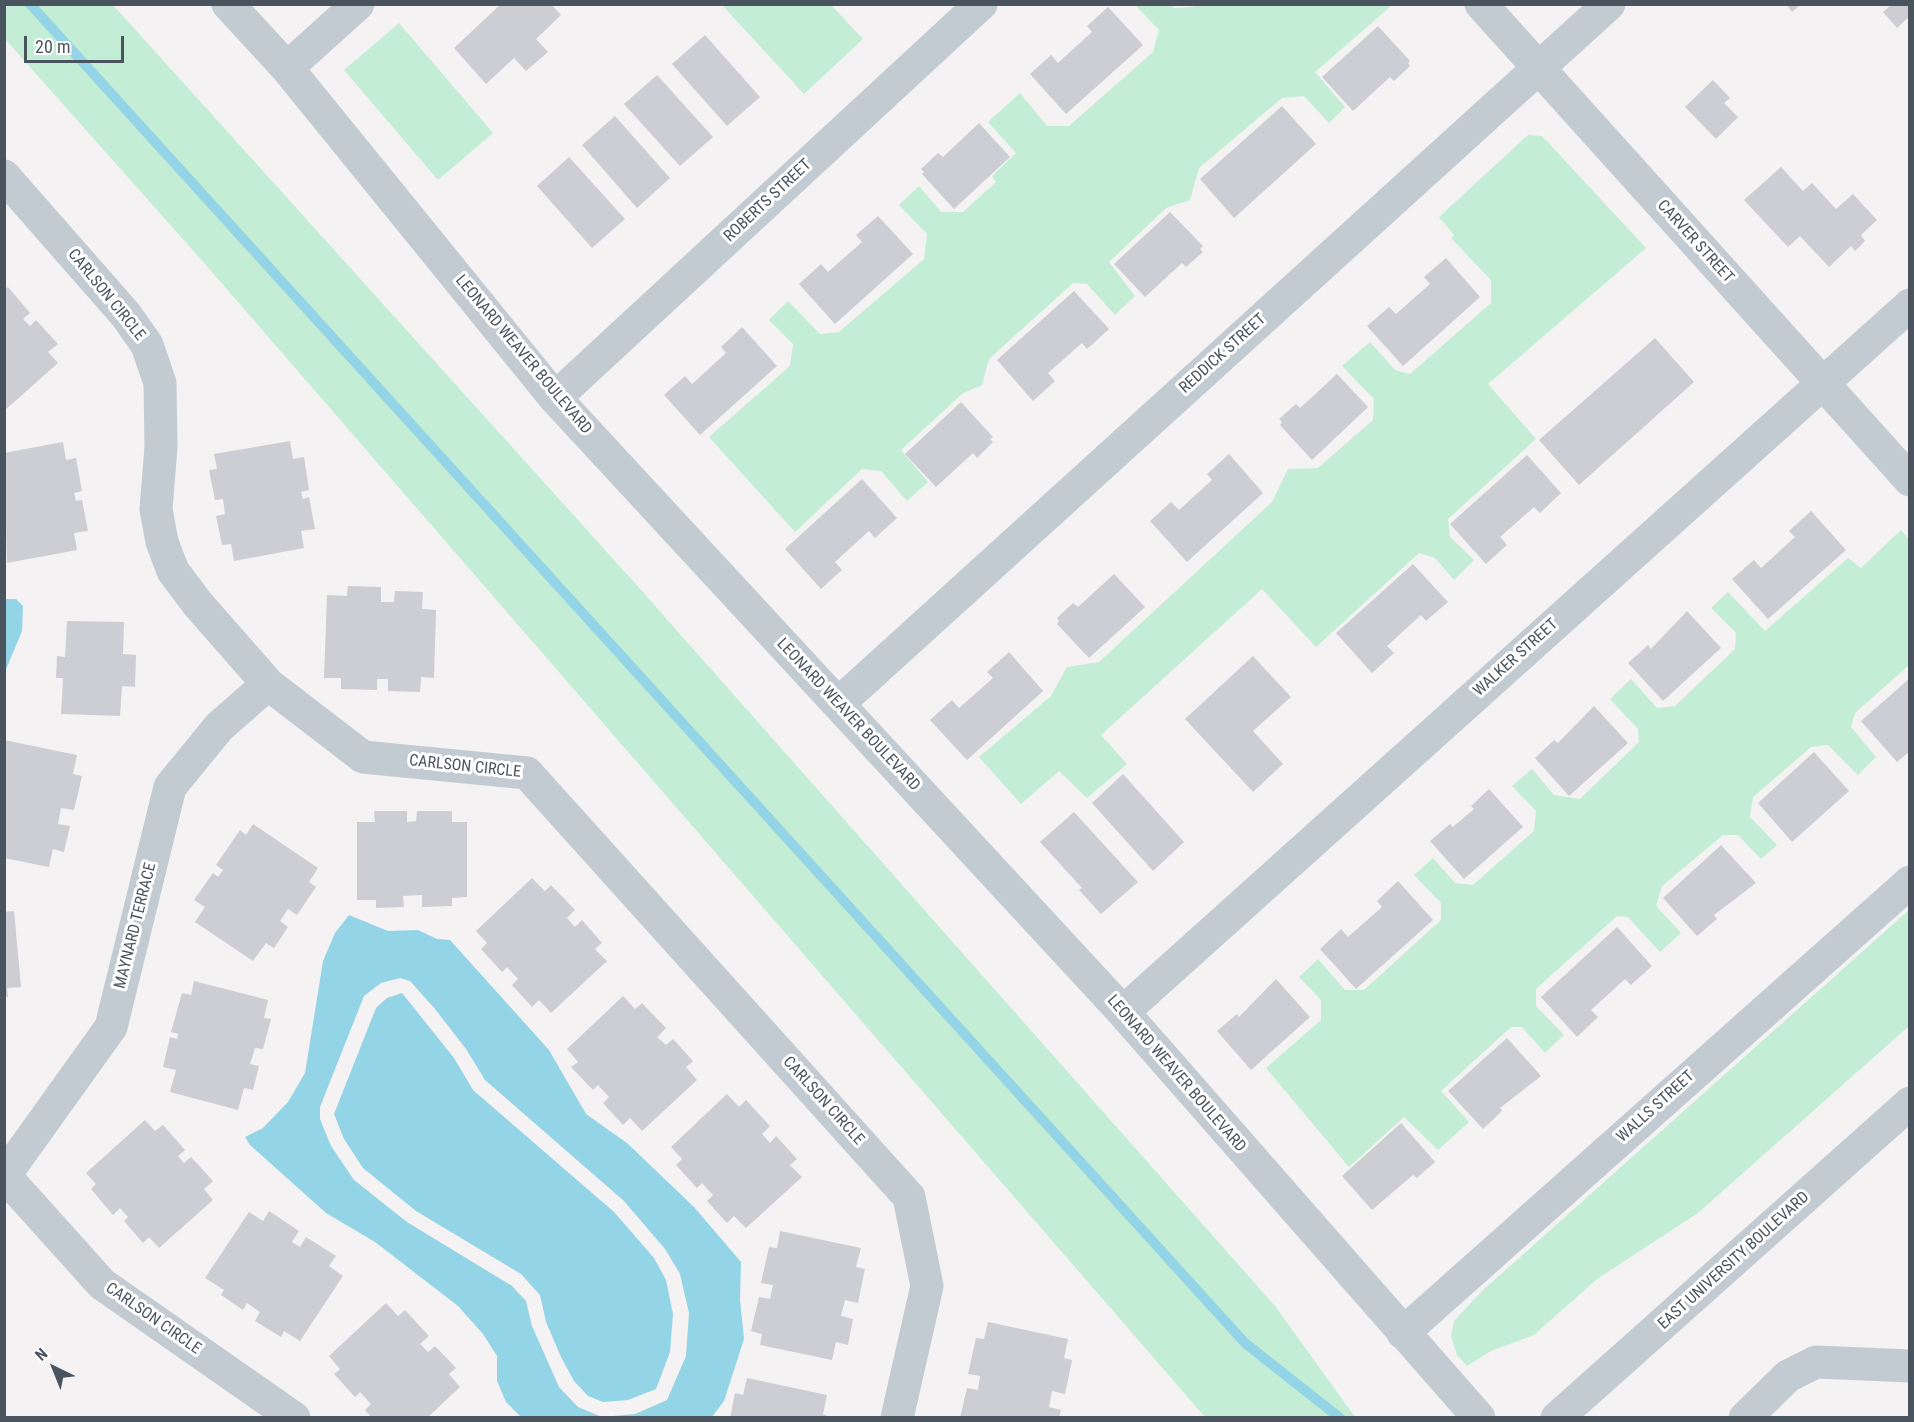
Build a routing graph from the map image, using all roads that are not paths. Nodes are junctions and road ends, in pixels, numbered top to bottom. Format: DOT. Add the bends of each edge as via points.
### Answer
graph roads {
  1 [pos="228,4"];
  2 [pos="358,4"];
  3 [pos="981,4"];
  4 [pos="1481,4"];
  5 [pos="1609,4"];
  6 [pos="1539,68"];
  7 [pos="287,69"];
  8 [pos="4,176"];
  9 [pos="1910,305"];
  10 [pos="1822,383"];
  11 [pos="555,398"];
  12 [pos="1910,480"];
  13 [pos="268,684"];
  14 [pos="838,704"];
  15 [pos="1910,882"];
  16 [pos="1123,1012"];
  17 [pos="1910,1103"];
  18 [pos="5,1175"];
  19 [pos="1403,1333"];
  20 [pos="1910,1366"];
  21 [pos="294,1418"];
  22 [pos="897,1418"];
  23 [pos="1479,1418"];
  24 [pos="1557,1418"];
  25 [pos="1745,1418"];
  1 -- 7 [label="street, LEONARD WEAVER BOULEVARD"];
  2 -- 7 [label="street"];
  3 -- 11 [label="street, ROBERTS STREET"];
  4 -- 6 [label="street, CARVER STREET"];
  5 -- 6 [label="street, REDDICK STREET"];
  6 -- 10 [label="street, CARVER STREET"];
  6 -- 14 [label="street, REDDICK STREET"];
  7 -- 11 [label="street, LEONARD WEAVER BOULEVARD"];
  8 -- 13 [label="street, CARLSON CIRCLE" via="126,315 147,345 160,383 162,447 156,509 162,542 173,571"];
  9 -- 10 [label="street, WALKER STREET"];
  10 -- 12 [label="street, CARVER STREET"];
  10 -- 16 [label="street, WALKER STREET"];
  11 -- 14 [label="street, LEONARD WEAVER BOULEVARD"];
  13 -- 18 [label="street, MAYNARD TERRACE" via="219,727 170,787 111,1027"];
  13 -- 22 [label="street, CARLSON CIRCLE" via="363,757 527,773 909,1197 927,1286"];
  14 -- 16 [label="street, LEONARD WEAVER BOULEVARD"];
  15 -- 19 [label="street, WALLS STREET"];
  16 -- 19 [label="street, LEONARD WEAVER BOULEVARD"];
  17 -- 24 [label="street, EAST UNIVERSITY BOULEVARD"];
  18 -- 21 [label="street, CARLSON CIRCLE" via="102,1284"];
  19 -- 23 [label="street, LEONARD WEAVER BOULEVARD"];
  20 -- 25 [label="street" via="1816,1362 1788,1376"];
}
